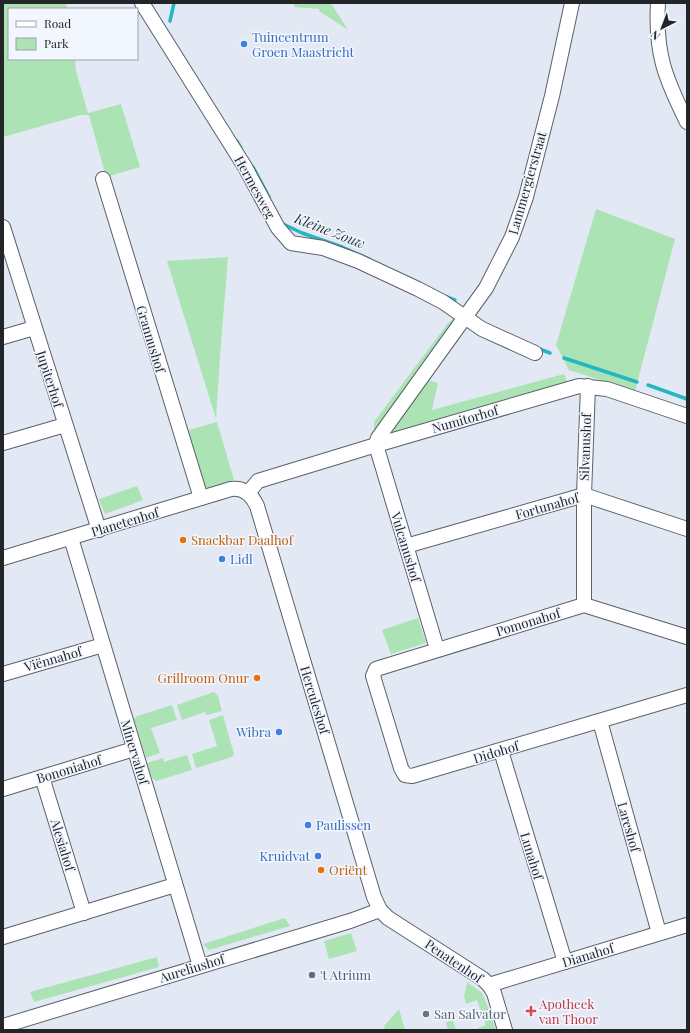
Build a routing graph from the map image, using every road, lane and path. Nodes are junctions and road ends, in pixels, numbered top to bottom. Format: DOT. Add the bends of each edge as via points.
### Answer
graph roads {
  1 [pos="142,3"];
  2 [pos="572,3"];
  3 [pos="658,3"];
  4 [pos="687,122"];
  5 [pos="103,179"];
  6 [pos="3,227"];
  7 [pos="465,317"];
  8 [pos="34,328"];
  9 [pos="3,337"];
  10 [pos="535,353"];
  11 [pos="588,386"];
  12 [pos="687,416"];
  13 [pos="65,425"];
  14 [pos="3,443"];
  15 [pos="376,445"];
  16 [pos="248,492"];
  17 [pos="584,496"];
  18 [pos="201,498"];
  19 [pos="687,529"];
  20 [pos="98,530"];
  21 [pos="71,538"];
  22 [pos="406,546"];
  23 [pos="3,558"];
  24 [pos="584,604"];
  25 [pos="687,637"];
  26 [pos="103,645"];
  27 [pos="437,649"];
  28 [pos="3,674"];
  29 [pos="373,676"];
  30 [pos="687,695"];
  31 [pos="600,721"];
  32 [pos="134,749"];
  33 [pos="501,751"];
  34 [pos="42,777"];
  35 [pos="3,789"];
  36 [pos="175,885"];
  37 [pos="380,910"];
  38 [pos="84,913"];
  39 [pos="687,925"];
  40 [pos="659,933"];
  41 [pos="3,937"];
  42 [pos="565,962"];
  43 [pos="200,966"];
  44 [pos="489,986"];
  45 [pos="3,1026"];
  46 [pos="505,1030"];
  1 -- 7 [label="street, Hermesweg" via="245,167 278,228 291,243 312,245 346,256 418,289"];
  2 -- 7 [label="street, Lammergierstraat" via="526,197 512,237 492,279"];
  3 -- 4 [label="street" via="657,22 662,62"];
  5 -- 18 [label="street, Grannushof"];
  6 -- 8 [label="street, Jupiterhof"];
  7 -- 10 [label="street, Hermesweg" via="482,329"];
  7 -- 15 [label="street, Lammergierstraat" via="378,438"];
  8 -- 9 [label="street"];
  8 -- 13 [label="street, Jupiterhof"];
  11 -- 12 [label="street, Numitorhof" via="607,389"];
  11 -- 15 [label="street, Numitorhof" via="572,387"];
  11 -- 17 [label="street, Silvanushof"];
  13 -- 14 [label="street"];
  13 -- 20 [label="street, Jupiterhof"];
  15 -- 16 [label="street, Numitorhof" via="258,482"];
  15 -- 22 [label="street, Vulcanushof"];
  16 -- 18 [label="street, Planetenhof" via="235,489"];
  16 -- 37 [label="street, Herculeshof" via="258,506 372,892"];
  17 -- 19 [label="street, Fortunahof"];
  17 -- 22 [label="street, Fortunahof"];
  17 -- 24 [label="street, Silvanushof"];
  18 -- 20 [label="street, Planetenhof"];
  20 -- 21 [label="street, Planetenhof"];
  21 -- 23 [label="street, Planetenhof"];
  21 -- 26 [label="street, Minervahof"];
  22 -- 27 [label="street, Vulcanushof"];
  24 -- 25 [label="street"];
  24 -- 27 [label="street, Pomonahof"];
  26 -- 28 [label="street, Viënnahof"];
  26 -- 32 [label="street, Minervahof"];
  27 -- 29 [label="street, Pomonahof" via="376,669"];
  29 -- 33 [label="street, Didohof" via="401,768 406,775 412,776"];
  30 -- 31 [label="street, Didohof"];
  31 -- 33 [label="street, Didohof"];
  31 -- 40 [label="street, Lareshof"];
  32 -- 34 [label="street, Bononiahof"];
  32 -- 36 [label="street, Minervahof"];
  33 -- 42 [label="street, Lunahof"];
  34 -- 35 [label="street, Bononiahof"];
  34 -- 38 [label="street, Alesiahof"];
  36 -- 38 [label="street"];
  36 -- 43 [label="street, Minervahof"];
  37 -- 43 [label="street, Aureliushof"];
  37 -- 44 [label="street, Penatenhof" via="391,921 478,976"];
  38 -- 41 [label="street"];
  39 -- 40 [label="street, Dianahof"];
  40 -- 42 [label="street, Dianahof"];
  42 -- 44 [label="street, Dianahof"];
  43 -- 45 [label="street, Aureliushof"];
  44 -- 46 [label="street, Penatenhof"];
}
